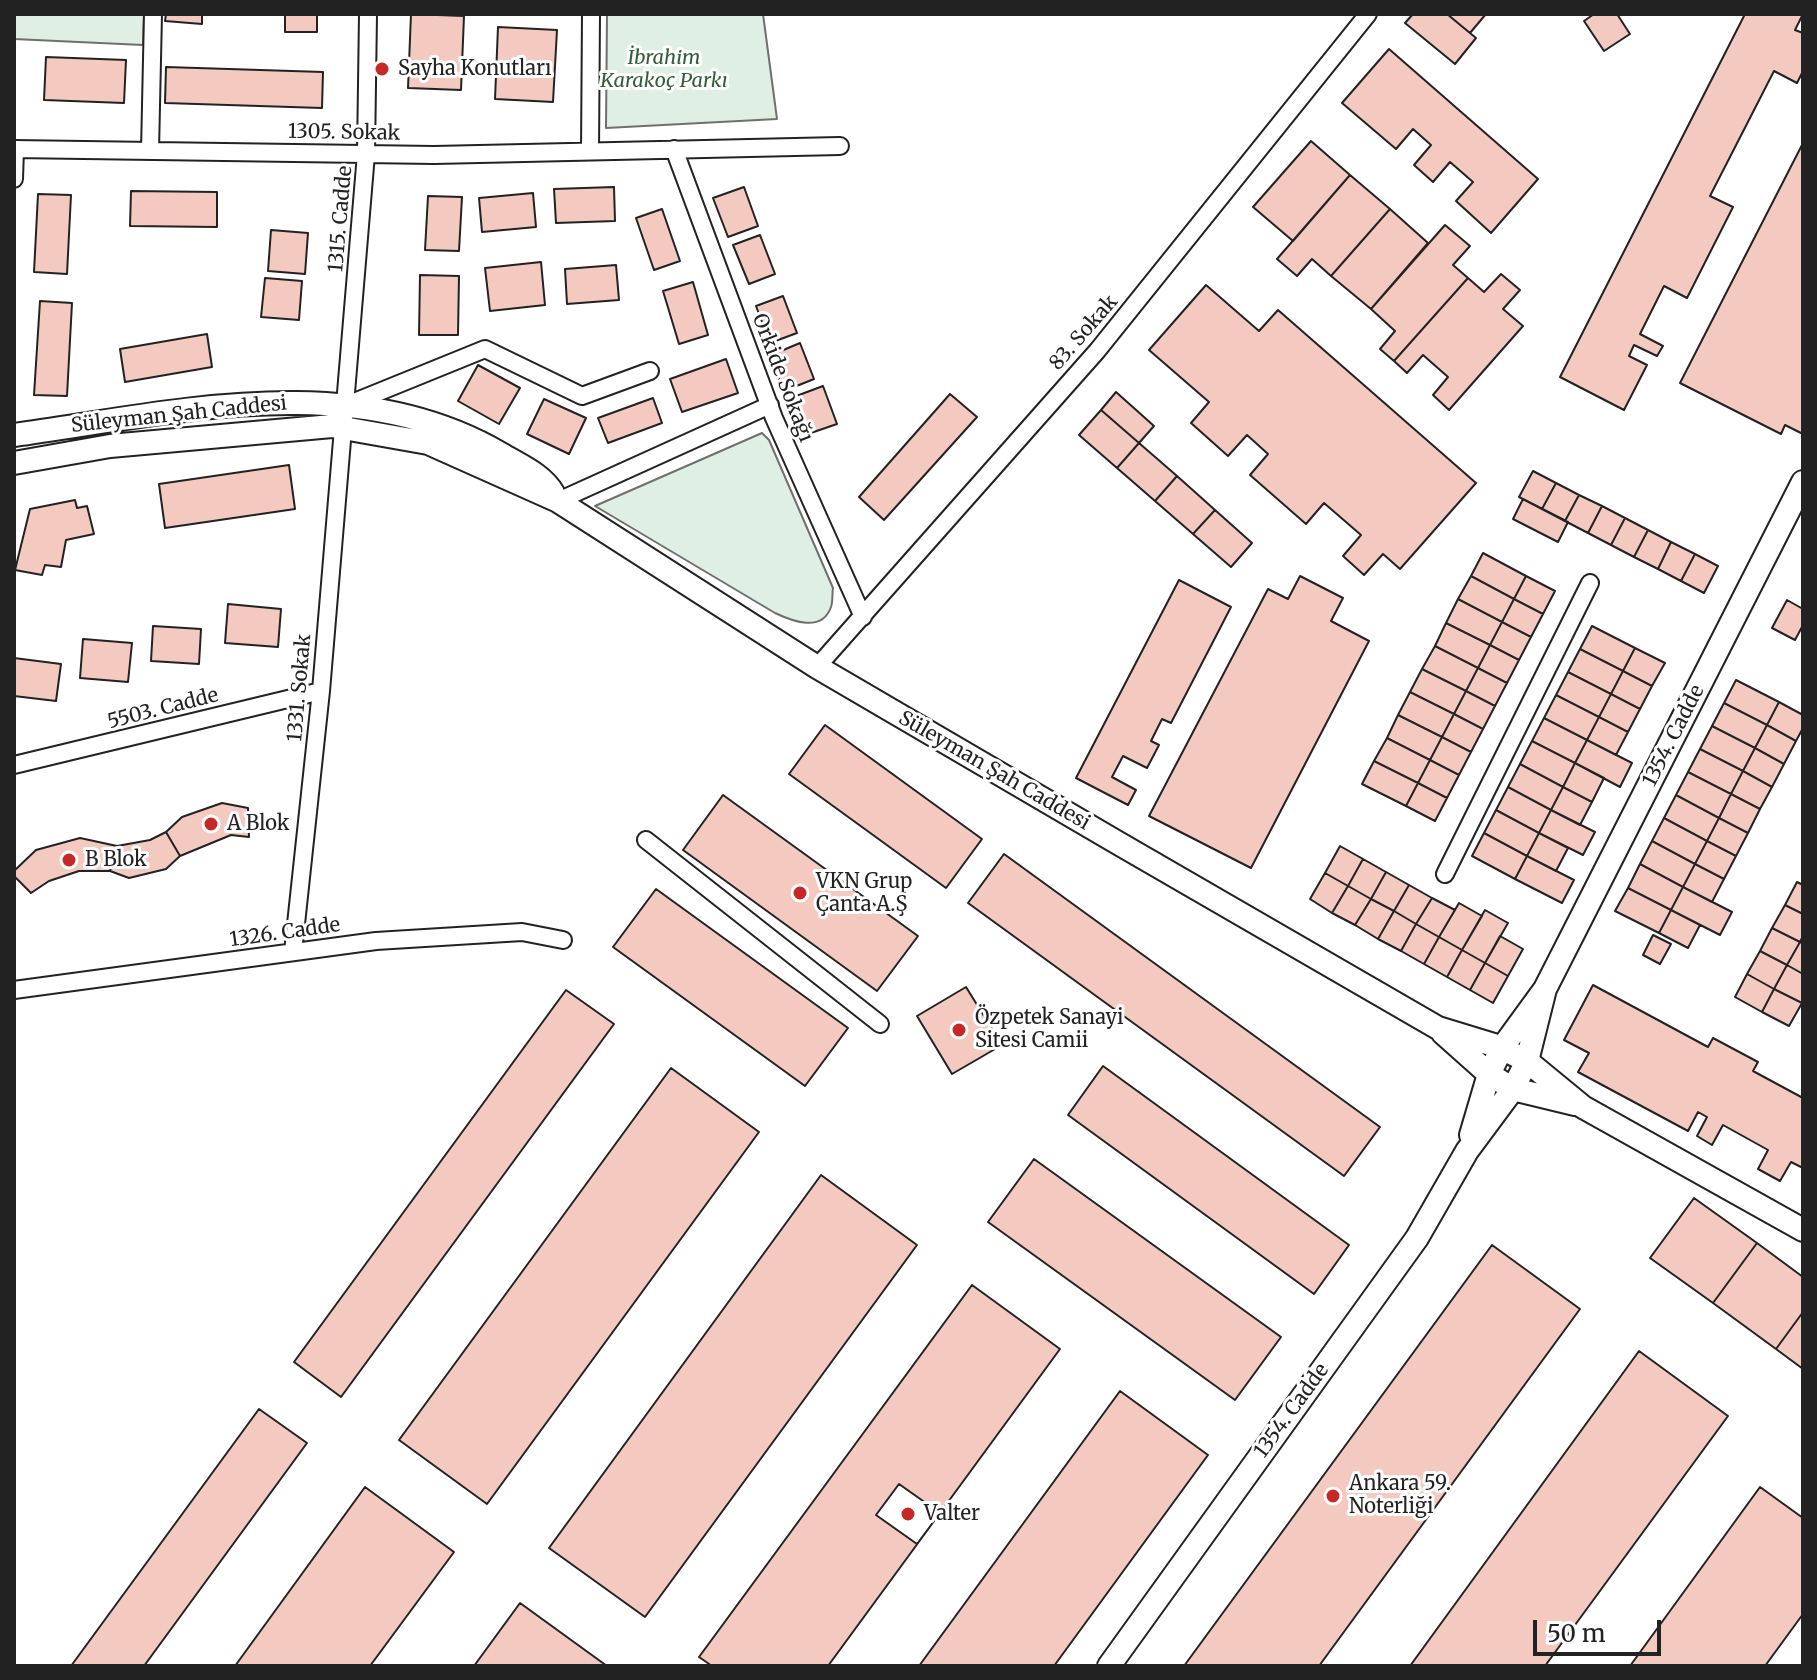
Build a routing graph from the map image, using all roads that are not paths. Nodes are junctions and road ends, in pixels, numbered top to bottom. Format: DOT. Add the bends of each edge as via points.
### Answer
graph roads {
  1 [pos="153,14"];
  2 [pos="368,14"];
  3 [pos="591,14"];
  4 [pos="1368,14"];
  5 [pos="840,146"];
  6 [pos="15,149"];
  7 [pos="674,149"];
  8 [pos="150,151"];
  9 [pos="590,151"];
  10 [pos="366,154"];
  11 [pos="14,179"];
  12 [pos="650,371"];
  13 [pos="770,405"];
  14 [pos="344,417"];
  15 [pos="14,435"];
  16 [pos="14,463"];
  17 [pos="1803,482"];
  18 [pos="558,501"];
  19 [pos="1590,583"];
  20 [pos="863,617"];
  21 [pos="817,667"];
  22 [pos="321,691"];
  23 [pos="14,765"];
  24 [pos="646,840"];
  25 [pos="1445,874"];
  26 [pos="563,940"];
  27 [pos="293,952"];
  28 [pos="1545,989"];
  29 [pos="14,990"];
  30 [pos="880,1024"];
  31 [pos="1438,1028"];
  32 [pos="1502,1048"];
  33 [pos="1527,1061"];
  34 [pos="1489,1074"];
  35 [pos="1513,1089"];
  36 [pos="1583,1107"];
  37 [pos="1467,1151"];
  38 [pos="1803,1230"];
  39 [pos="1109,1666"];
  1 -- 8 [label="street"];
  2 -- 10 [label="street, 1315. Cadde"];
  3 -- 9 [label="street"];
  4 -- 20 [label="street, 83. Sokak" via="1097,351"];
  5 -- 7 [label="street, 1305. Sokak"];
  6 -- 8 [label="street, 1305. Sokak"];
  6 -- 11 [label="street"];
  7 -- 9 [label="street, 1305. Sokak"];
  7 -- 13 [label="street, Orkide Sokağı"];
  8 -- 10 [label="street, 1305. Sokak"];
  9 -- 10 [label="street, 1305. Sokak"];
  10 -- 14 [label="street, 1315. Cadde"];
  12 -- 14 [label="street" via="582,396 485,349"];
  13 -- 18 [label="street"];
  13 -- 20 [label="street, Orkide Sokağı"];
  14 -- 15 [label="main road, Süleyman Şah Caddesi" via="301,402 227,406"];
  14 -- 16 [label="main road, Süleyman Şah Caddesi" via="332,426 110,446"];
  14 -- 18 [label="main road, Süleyman Şah Caddesi" via="414,419 452,431 546,481"];
  14 -- 22 [label="street, 1331. Sokak"];
  17 -- 28 [label="main road, 1354. Cadde"];
  18 -- 21 [label="main road, Süleyman Şah Caddesi"];
  19 -- 25 [label="street"];
  20 -- 21 [label="street, 83. Sokak"];
  21 -- 31 [label="main road, Süleyman Şah Caddesi"];
  22 -- 23 [label="street, 5503. Cadde"];
  22 -- 27 [label="street, 1331. Sokak"];
  24 -- 30 [label="street"];
  26 -- 27 [label="street, 1326. Cadde" via="522,932"];
  27 -- 29 [label="street, 1326. Cadde"];
  28 -- 32 [label="main road, 1354. Cadde"];
  28 -- 33 [label="main road, 1354. Cadde"];
  31 -- 32 [label="main road"];
  31 -- 34 [label="main road"];
  32 -- 33 [label="main road"];
  32 -- 34 [label="main road, 1354. Cadde"];
  33 -- 35 [label="main road, 1354. Cadde"];
  33 -- 36 [label="main road"];
  34 -- 35 [label="main road"];
  34 -- 37 [label="main road, 1354. Cadde"];
  35 -- 36 [label="main road"];
  35 -- 37 [label="main road, 1354. Cadde"];
  36 -- 38 [label="main road"];
  37 -- 39 [label="main road, 1354. Cadde" via="1417,1238"];
}
